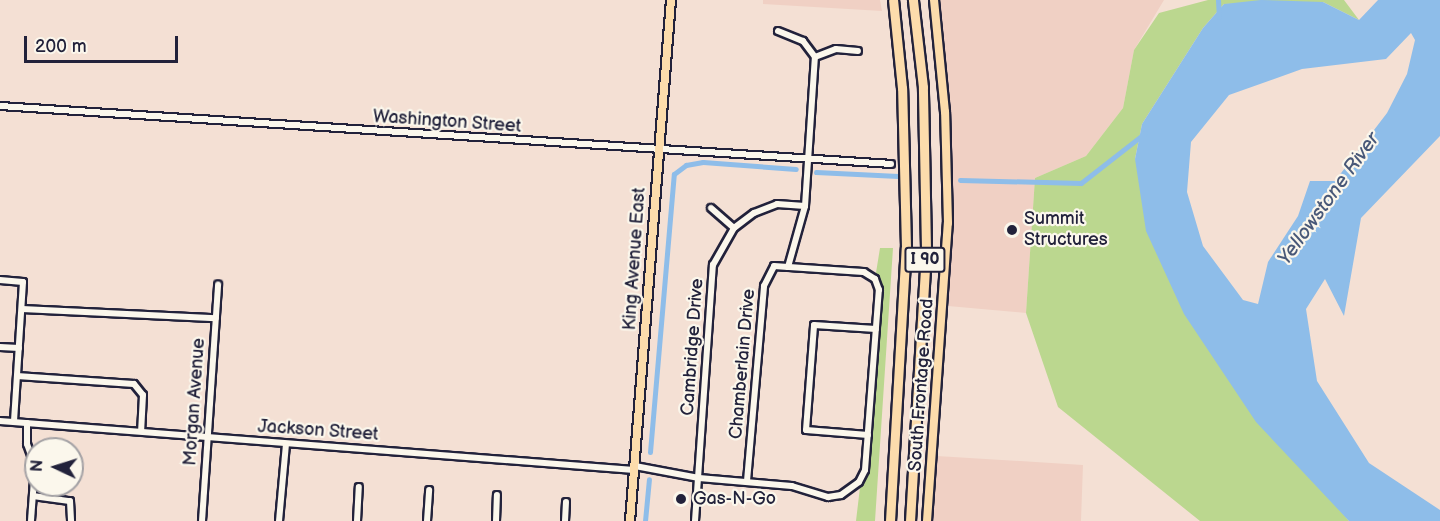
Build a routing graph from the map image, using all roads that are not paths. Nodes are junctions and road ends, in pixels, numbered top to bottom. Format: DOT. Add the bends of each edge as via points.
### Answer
graph roads {
  1 [pos="670,0"];
  2 [pos="893,0"];
  3 [pos="913,0"];
  4 [pos="934,0"];
  5 [pos="778,31"];
  6 [pos="858,51"];
  7 [pos="815,57"];
  8 [pos="0,106"];
  9 [pos="659,146"];
  10 [pos="809,157"];
  11 [pos="891,164"];
  12 [pos="805,206"];
  13 [pos="711,208"];
  14 [pos="734,228"];
  15 [pos="788,267"];
  16 [pos="0,280"];
  17 [pos="218,285"];
  18 [pos="22,309"];
  19 [pos="216,318"];
  20 [pos="876,329"];
  21 [pos="0,347"];
  22 [pos="19,348"];
  23 [pos="17,376"];
  24 [pos="0,421"];
  25 [pos="14,422"];
  26 [pos="27,423"];
  27 [pos="141,431"];
  28 [pos="868,435"];
  29 [pos="27,437"];
  30 [pos="207,438"];
  31 [pos="285,444"];
  32 [pos="635,468"];
  33 [pos="699,478"];
  34 [pos="747,481"];
  35 [pos="359,487"];
  36 [pos="429,490"];
  37 [pos="497,495"];
  38 [pos="33,497"];
  39 [pos="40,497"];
  40 [pos="566,502"];
  41 [pos="31,521"];
  42 [pos="71,521"];
  43 [pos="202,521"];
  44 [pos="279,521"];
  45 [pos="357,521"];
  46 [pos="427,521"];
  47 [pos="496,521"];
  48 [pos="565,521"];
  49 [pos="630,521"];
  50 [pos="695,521"];
  51 [pos="890,521"];
  52 [pos="910,521"];
  53 [pos="927,521"];
  1 -- 9 [label="main road, King Avenue East"];
  2 -- 51 [label="highway, I 90" via="902,88 906,247"];
  3 -- 52 [label="highway, I 90" via="922,87 926,225"];
  4 -- 53 [label="main road, South Frontage Road" via="945,111 948,223"];
  5 -- 7 [label="street" via="803,40"];
  6 -- 7 [label="street" via="836,49"];
  7 -- 10 [label="street"];
  8 -- 9 [label="street, Washington Street" via="647,150"];
  9 -- 10 [label="street, Washington Street"];
  9 -- 32 [label="main road, King Avenue East"];
  10 -- 11 [label="street, Washington Street"];
  10 -- 12 [label="street"];
  12 -- 14 [label="street" via="777,204"];
  12 -- 15 [label="street"];
  13 -- 14 [label="street"];
  14 -- 33 [label="street, Cambridge Drive" via="711,264"];
  15 -- 20 [label="street" via="864,272 875,279 879,291"];
  15 -- 34 [label="street, Chamberlain Drive" via="774,266 764,286"];
  16 -- 18 [label="street" via="23,282"];
  17 -- 19 [label="street, Morgan Avenue"];
  18 -- 19 [label="street"];
  18 -- 22 [label="street"];
  19 -- 30 [label="street, Morgan Avenue"];
  20 -- 28 [label="street"];
  20 -- 28 [label="street" via="814,325 806,430"];
  21 -- 22 [label="street"];
  22 -- 23 [label="street"];
  23 -- 25 [label="street"];
  23 -- 27 [label="street" via="134,384 143,395"];
  24 -- 25 [label="street, Jackson Street"];
  25 -- 26 [label="street, Jackson Street"];
  26 -- 27 [label="street, Jackson Street"];
  26 -- 29 [label="street"];
  27 -- 30 [label="street, Jackson Street"];
  28 -- 34 [label="street, Jackson Street" via="860,482 841,495 828,497 792,486"];
  30 -- 31 [label="street, Jackson Street"];
  30 -- 43 [label="street, Morgan Avenue"];
  31 -- 32 [label="street, Jackson Street"];
  31 -- 44 [label="street"];
  32 -- 33 [label="street, Jackson Street"];
  32 -- 49 [label="main road, King Avenue East"];
  33 -- 34 [label="street, Jackson Street"];
  33 -- 50 [label="street, Cambridge Drive"];
  35 -- 45 [label="street"];
  36 -- 46 [label="street"];
  37 -- 47 [label="street"];
  38 -- 41 [label="street"];
  39 -- 42 [label="street" via="70,501"];
  40 -- 48 [label="street"];
}
